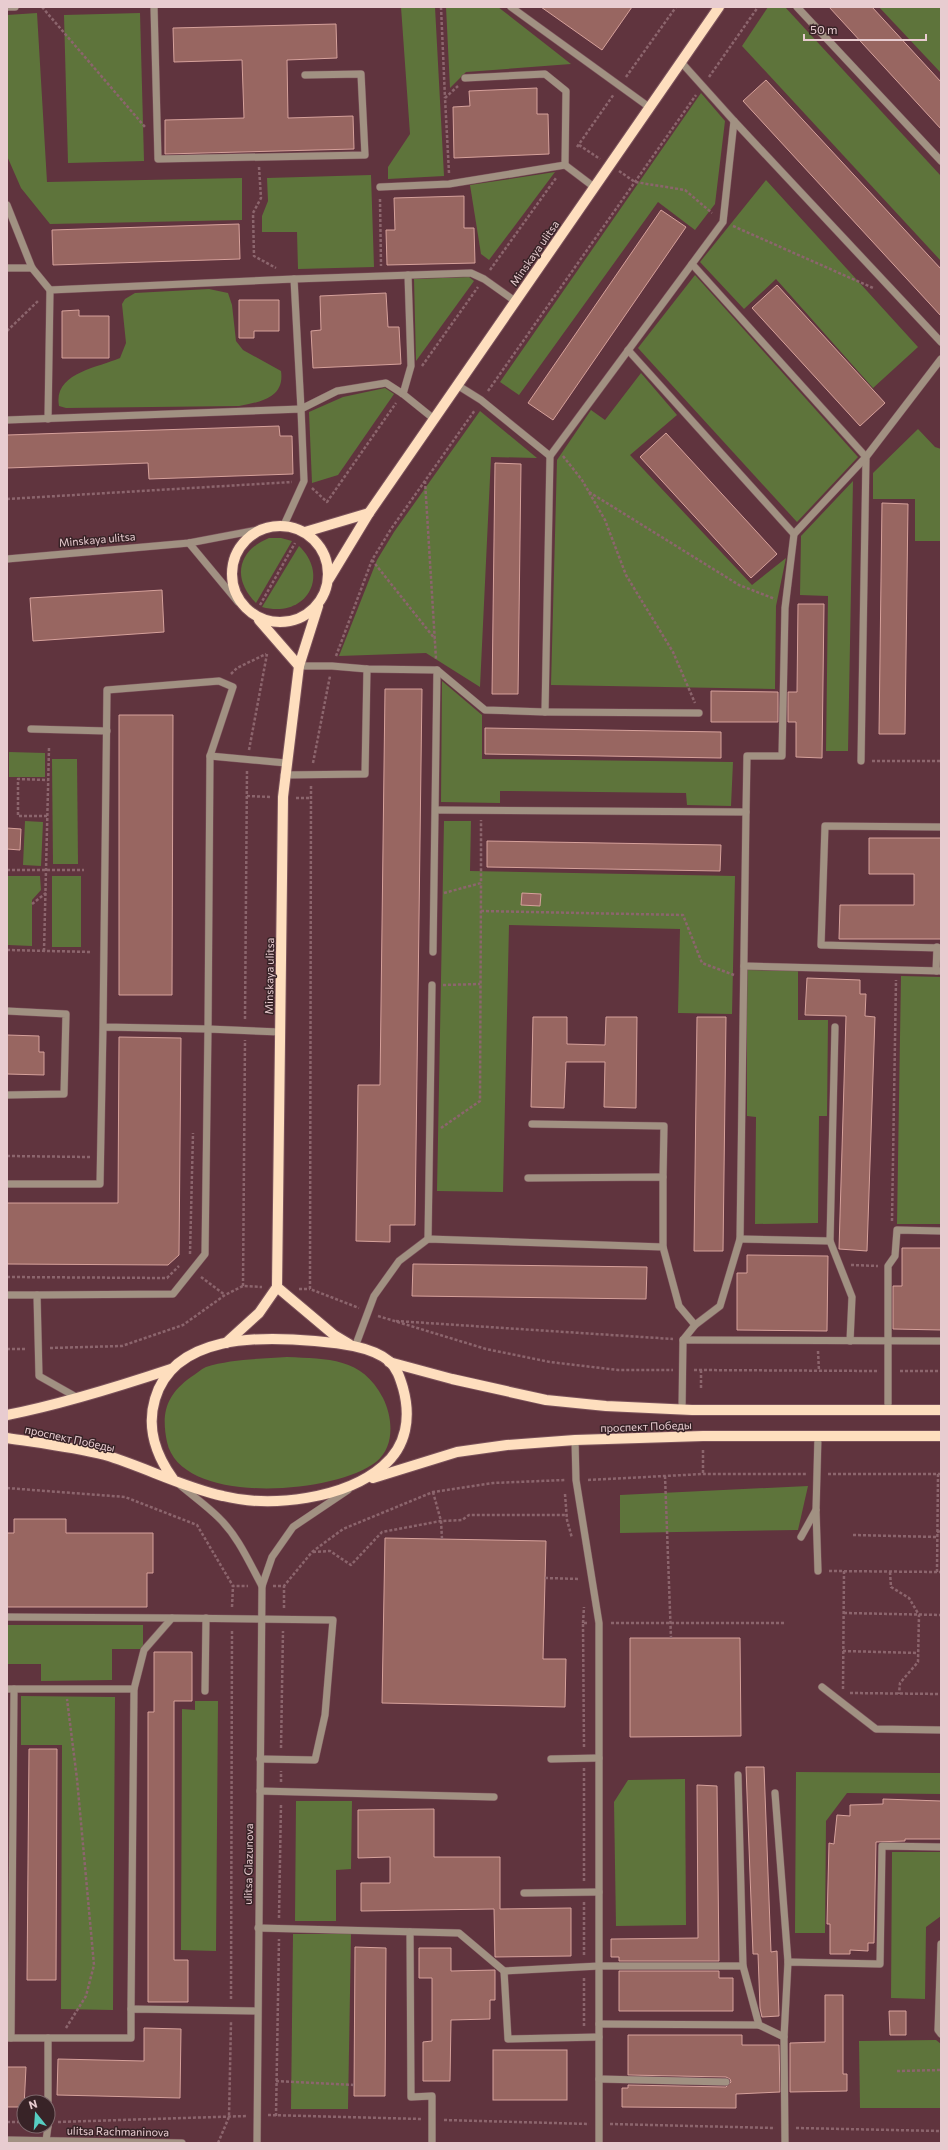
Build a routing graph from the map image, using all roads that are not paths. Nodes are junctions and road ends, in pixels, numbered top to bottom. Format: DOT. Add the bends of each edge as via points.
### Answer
graph roads {
  1 [pos="15,7"];
  2 [pos="154,7"];
  3 [pos="511,7"];
  4 [pos="719,7"];
  5 [pos="797,7"];
  6 [pos="7,8"];
  7 [pos="681,62"];
  8 [pos="305,75"];
  9 [pos="465,78"];
  10 [pos="649,107"];
  11 [pos="734,121"];
  12 [pos="941,161"];
  13 [pos="564,165"];
  14 [pos="380,187"];
  15 [pos="594,187"];
  16 [pos="7,205"];
  17 [pos="692,264"];
  18 [pos="7,268"];
  19 [pos="32,268"];
  20 [pos="408,275"];
  21 [pos="294,279"];
  22 [pos="50,290"];
  23 [pos="515,301"];
  24 [pos="941,342"];
  25 [pos="628,350"];
  26 [pos="941,359"];
  27 [pos="457,386"];
  28 [pos="403,394"];
  29 [pos="301,410"];
  30 [pos="48,418"];
  31 [pos="434,419"];
  32 [pos="7,420"];
  33 [pos="550,456"];
  34 [pos="866,457"];
  35 [pos="369,513"];
  36 [pos="284,525"];
  37 [pos="257,530"];
  38 [pos="305,532"];
  39 [pos="794,534"];
  40 [pos="189,543"];
  41 [pos="7,559"];
  42 [pos="329,579"];
  43 [pos="238,602"];
  44 [pos="318,606"];
  45 [pos="260,620"];
  46 [pos="299,666"];
  47 [pos="367,669"];
  48 [pos="437,670"];
  49 [pos="545,712"];
  50 [pos="699,713"];
  51 [pos="31,729"];
  52 [pos="107,732"];
  53 [pos="210,756"];
  54 [pos="861,760"];
  55 [pos="286,763"];
  56 [pos="284,775"];
  57 [pos="436,810"];
  58 [pos="746,812"];
  59 [pos="941,827"];
  60 [pos="939,948"];
  61 [pos="433,952"];
  62 [pos="744,966"];
  63 [pos="938,971"];
  64 [pos="432,985"];
  65 [pos="7,1011"];
  66 [pos="103,1027"];
  67 [pos="835,1027"];
  68 [pos="208,1030"];
  69 [pos="280,1032"];
  70 [pos="7,1096"];
  71 [pos="532,1124"];
  72 [pos="663,1177"];
  73 [pos="528,1178"];
  74 [pos="7,1184"];
  75 [pos="941,1231"];
  76 [pos="428,1239"];
  77 [pos="740,1239"];
  78 [pos="830,1241"];
  79 [pos="663,1247"];
  80 [pos="277,1287"];
  81 [pos="7,1295"];
  82 [pos="37,1295"];
  83 [pos="695,1326"];
  84 [pos="683,1340"];
  85 [pos="850,1340"];
  86 [pos="888,1340"];
  87 [pos="941,1341"];
  88 [pos="226,1343"];
  89 [pos="355,1347"];
  90 [pos="389,1362"];
  91 [pos="171,1369"];
  92 [pos="78,1398"];
  93 [pos="682,1409"];
  94 [pos="888,1410"];
  95 [pos="941,1410"];
  96 [pos="7,1415"];
  97 [pos="818,1436"];
  98 [pos="941,1436"];
  99 [pos="7,1438"];
  100 [pos="575,1440"];
  101 [pos="173,1480"];
  102 [pos="358,1483"];
  103 [pos="816,1510"];
  104 [pos="801,1537"];
  105 [pos="818,1571"];
  106 [pos="262,1586"];
  107 [pos="7,1617"];
  108 [pos="172,1618"];
  109 [pos="206,1618"];
  110 [pos="261,1619"];
  111 [pos="822,1687"];
  112 [pos="11,1689"];
  113 [pos="134,1689"];
  114 [pos="205,1691"];
  115 [pos="941,1730"];
  116 [pos="599,1758"];
  117 [pos="260,1759"];
  118 [pos="551,1759"];
  119 [pos="738,1775"];
  120 [pos="260,1791"];
  121 [pos="775,1793"];
  122 [pos="494,1797"];
  123 [pos="941,1847"];
  124 [pos="599,1892"];
  125 [pos="524,1893"];
  126 [pos="258,1928"];
  127 [pos="410,1932"];
  128 [pos="941,1944"];
  129 [pos="788,1962"];
  130 [pos="599,1966"];
  131 [pos="743,1966"];
  132 [pos="504,1971"];
  133 [pos="131,2009"];
  134 [pos="258,2011"];
  135 [pos="599,2024"];
  136 [pos="759,2025"];
  137 [pos="941,2034"];
  138 [pos="599,2037"];
  139 [pos="784,2037"];
  140 [pos="9,2038"];
  141 [pos="48,2038"];
  142 [pos="599,2079"];
  143 [pos="726,2082"];
  144 [pos="48,2094"];
  145 [pos="47,2134"];
  146 [pos="7,2140"];
  147 [pos="46,2141"];
  148 [pos="105,2142"];
  149 [pos="182,2143"];
  150 [pos="257,2143"];
  151 [pos="432,2143"];
  152 [pos="599,2143"];
  153 [pos="785,2143"];
  1 -- 6 [label="street"];
  2 -- 8 [label="street" via="158,159 365,154 361,74"];
  3 -- 10 [label="street"];
  4 -- 7 [label="main road, Minskaya ulitsa"];
  5 -- 12 [label="street"];
  7 -- 10 [label="main road, Minskaya ulitsa"];
  7 -- 11 [label="street"];
  9 -- 13 [label="street" via="545,74 566,91"];
  10 -- 15 [label="main road, Minskaya ulitsa"];
  11 -- 17 [label="street" via="723,222"];
  11 -- 24 [label="street"];
  13 -- 14 [label="street" via="449,184"];
  13 -- 15 [label="street"];
  15 -- 23 [label="main road, Minskaya ulitsa"];
  16 -- 19 [label="street"];
  17 -- 25 [label="street"];
  17 -- 34 [label="street"];
  18 -- 19 [label="street"];
  19 -- 22 [label="street"];
  20 -- 21 [label="street"];
  20 -- 23 [label="street" via="471,273"];
  20 -- 28 [label="street" via="411,366"];
  21 -- 22 [label="street"];
  21 -- 29 [label="street"];
  22 -- 30 [label="street"];
  23 -- 27 [label="main road, Minskaya ulitsa"];
  25 -- 33 [label="street"];
  25 -- 39 [label="street"];
  26 -- 34 [label="street"];
  27 -- 31 [label="main road, Minskaya ulitsa"];
  27 -- 33 [label="street" via="482,400"];
  28 -- 29 [label="street" via="386,383 337,391"];
  28 -- 31 [label="street"];
  29 -- 30 [label="street"];
  29 -- 36 [label="street" via="304,481"];
  30 -- 32 [label="street"];
  31 -- 35 [label="main road, Minskaya ulitsa"];
  33 -- 49 [label="street"];
  34 -- 39 [label="street"];
  34 -- 54 [label="street"];
  35 -- 38 [label="main road"];
  35 -- 42 [label="main road, Minskaya ulitsa"];
  36 -- 37 [label="main road"];
  36 -- 38 [label="main road"];
  37 -- 40 [label="street, Minskaya ulitsa"];
  37 -- 43 [label="main road" via="238,548 230,575"];
  38 -- 42 [label="main road" via="323,550"];
  39 -- 58 [label="street" via="786,602 782,756 747,756"];
  40 -- 41 [label="street, Minskaya ulitsa"];
  40 -- 43 [label="street"];
  42 -- 44 [label="main road"];
  43 -- 45 [label="main road"];
  44 -- 45 [label="main road" via="291,623"];
  44 -- 46 [label="main road, Minskaya ulitsa"];
  45 -- 46 [label="main road"];
  46 -- 47 [label="street"];
  46 -- 55 [label="main road, Minskaya ulitsa"];
  47 -- 48 [label="street"];
  47 -- 56 [label="street" via="365,774"];
  48 -- 49 [label="street" via="485,710"];
  48 -- 57 [label="street"];
  49 -- 50 [label="street"];
  51 -- 52 [label="street"];
  52 -- 53 [label="street" via="107,690 219,681 233,687"];
  52 -- 66 [label="street"];
  53 -- 55 [label="street"];
  53 -- 68 [label="street"];
  55 -- 56 [label="main road, Minskaya ulitsa"];
  56 -- 69 [label="main road, Minskaya ulitsa"];
  57 -- 58 [label="street"];
  57 -- 61 [label="street"];
  58 -- 62 [label="street"];
  59 -- 60 [label="street" via="825,826 821,945"];
  60 -- 63 [label="street"];
  62 -- 63 [label="street"];
  62 -- 77 [label="street"];
  64 -- 76 [label="street"];
  65 -- 70 [label="street" via="66,1014 64,1094"];
  66 -- 68 [label="street"];
  66 -- 74 [label="street" via="100,1184"];
  67 -- 78 [label="street"];
  68 -- 69 [label="street"];
  68 -- 82 [label="street" via="205,1254 173,1294"];
  69 -- 80 [label="main road, Minskaya ulitsa"];
  71 -- 72 [label="street" via="664,1126"];
  72 -- 73 [label="street"];
  72 -- 79 [label="street"];
  75 -- 86 [label="street" via="897,1230 895,1256 888,1266"];
  76 -- 79 [label="street"];
  76 -- 89 [label="street" via="399,1261 374,1296"];
  77 -- 78 [label="street"];
  77 -- 83 [label="street" via="720,1306"];
  78 -- 85 [label="street" via="852,1297"];
  79 -- 83 [label="street" via="679,1306"];
  80 -- 88 [label="main road" via="259,1313"];
  80 -- 89 [label="main road" via="334,1335"];
  81 -- 82 [label="street"];
  82 -- 92 [label="street" via="39,1376"];
  83 -- 84 [label="street"];
  84 -- 85 [label="street"];
  84 -- 93 [label="street"];
  85 -- 86 [label="street"];
  86 -- 87 [label="street"];
  86 -- 94 [label="street"];
  88 -- 89 [label="main road" via="288,1339"];
  88 -- 91 [label="main road" via="199,1352"];
  89 -- 90 [label="main road" via="373,1352"];
  90 -- 93 [label="main road, проспект Победы" via="452,1380 546,1400 606,1406"];
  90 -- 102 [label="main road" via="399,1375 404,1394 406,1432 390,1460"];
  91 -- 92 [label="main road, проспект Победы"];
  91 -- 101 [label="main road" via="158,1389 151,1416 151,1430 161,1462"];
  92 -- 96 [label="main road, проспект Победы"];
  93 -- 94 [label="main road, проспект Победы"];
  94 -- 95 [label="main road, проспект Победы"];
  97 -- 98 [label="main road, проспект Победы"];
  97 -- 100 [label="main road, проспект Победы" via="696,1436"];
  97 -- 103 [label="street"];
  99 -- 101 [label="main road, проспект Победы" via="104,1455"];
  100 -- 102 [label="main road, проспект Победы" via="457,1452"];
  100 -- 116 [label="street" via="576,1480 599,1623"];
  101 -- 102 [label="main road, проспект Победы" via="225,1497 252,1500 315,1496"];
  101 -- 106 [label="street, ulitsa Glazunova" via="219,1517 240,1544"];
  102 -- 106 [label="street, ulitsa Glazunova" via="293,1528 272,1558"];
  103 -- 104 [label="street"];
  103 -- 105 [label="street"];
  106 -- 110 [label="street, ulitsa Glazunova"];
  107 -- 108 [label="street"];
  108 -- 109 [label="street"];
  108 -- 113 [label="street" via="144,1650"];
  109 -- 110 [label="street"];
  109 -- 114 [label="street"];
  110 -- 117 [label="street, ulitsa Glazunova"];
  110 -- 117 [label="street" via="332,1620 325,1715 315,1760"];
  111 -- 115 [label="street" via="876,1729"];
  112 -- 113 [label="street"];
  112 -- 140 [label="street"];
  113 -- 133 [label="street"];
  116 -- 118 [label="street"];
  116 -- 124 [label="street"];
  117 -- 120 [label="street, ulitsa Glazunova"];
  119 -- 131 [label="street"];
  120 -- 122 [label="street"];
  120 -- 126 [label="street, ulitsa Glazunova"];
  121 -- 129 [label="street"];
  123 -- 129 [label="street" via="882,1846 880,1964"];
  124 -- 125 [label="street"];
  124 -- 130 [label="street"];
  126 -- 127 [label="street"];
  126 -- 134 [label="street, ulitsa Glazunova"];
  127 -- 132 [label="street" via="458,1933"];
  127 -- 151 [label="street" via="411,2097 432,2096"];
  128 -- 137 [label="street" via="938,2030"];
  129 -- 139 [label="street"];
  130 -- 131 [label="street"];
  130 -- 132 [label="street"];
  130 -- 135 [label="street"];
  131 -- 136 [label="street"];
  132 -- 138 [label="street" via="508,2039"];
  133 -- 134 [label="street"];
  133 -- 141 [label="street" via="130,2038"];
  134 -- 150 [label="street, ulitsa Glazunova"];
  135 -- 136 [label="street"];
  135 -- 138 [label="street"];
  136 -- 139 [label="street"];
  138 -- 142 [label="street"];
  139 -- 153 [label="street"];
  140 -- 141 [label="street"];
  141 -- 144 [label="street"];
  142 -- 143 [label="street"];
  142 -- 152 [label="street"];
  145 -- 147 [label="street"];
  146 -- 147 [label="street, ulitsa Rachmaninova"];
  147 -- 148 [label="street, ulitsa Rachmaninova"];
  148 -- 149 [label="street, ulitsa Rachmaninova"];
}
